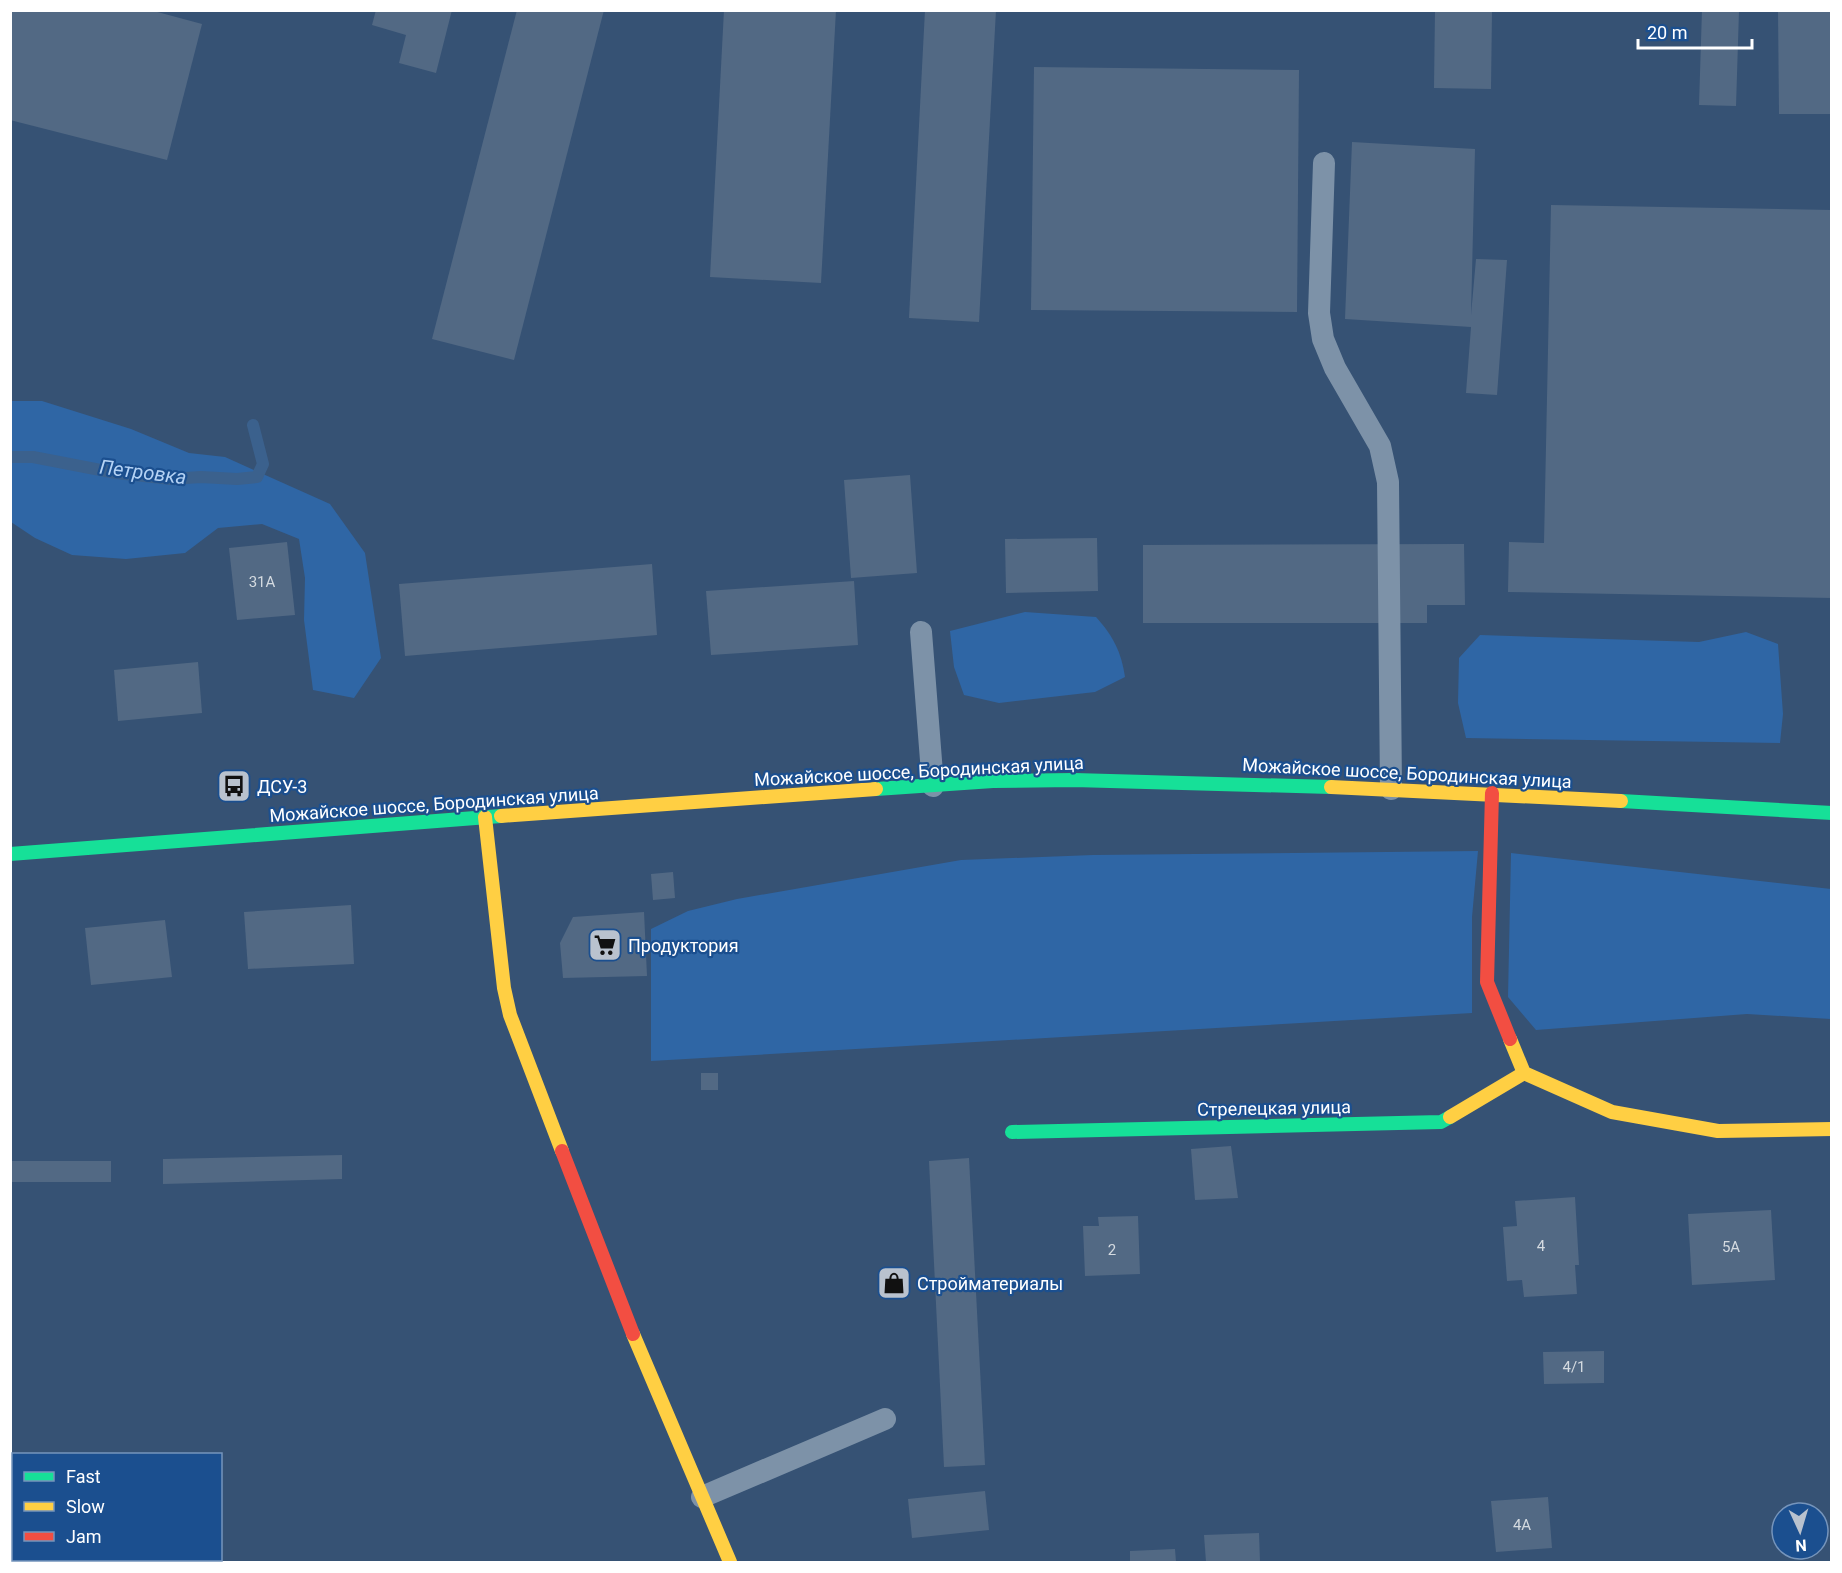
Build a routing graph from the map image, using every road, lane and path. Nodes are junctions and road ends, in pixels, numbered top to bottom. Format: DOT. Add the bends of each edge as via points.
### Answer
graph roads {
  1 [pos="1324,163"];
  2 [pos="921,632"];
  3 [pos="933,786"];
  4 [pos="1391,789"];
  5 [pos="1492,793"];
  6 [pos="1832,813"];
  7 [pos="485,817"];
  8 [pos="10,854"];
  9 [pos="1524,1073"];
  10 [pos="1832,1128"];
  11 [pos="1012,1132"];
  12 [pos="885,1419"];
  13 [pos="702,1497"];
  14 [pos="730,1563"];
  1 -- 4 [label="lane" via="1319,313 1323,339 1335,368 1380,446 1388,482"];
  2 -- 3 [label="lane"];
  3 -- 4 [label="street, Можайское шоссе, Бородинская улица" via="1108,779"];
  3 -- 7 [label="street, Можайское шоссе, Бородинская улица"];
  4 -- 5 [label="street, Можайское шоссе, Бородинская улица"];
  5 -- 6 [label="street, Можайское шоссе, Бородинская улица"];
  5 -- 9 [label="street" via="1487,982"];
  7 -- 8 [label="street, Можайское шоссе, Бородинская улица"];
  7 -- 13 [label="street" via="510,1015 622,1307"];
  9 -- 10 [label="street" via="1612,1112 1718,1131"];
  9 -- 11 [label="street, Стрелецкая улица" via="1441,1122"];
  12 -- 13 [label="lane"];
  13 -- 14 [label="street"];
}
